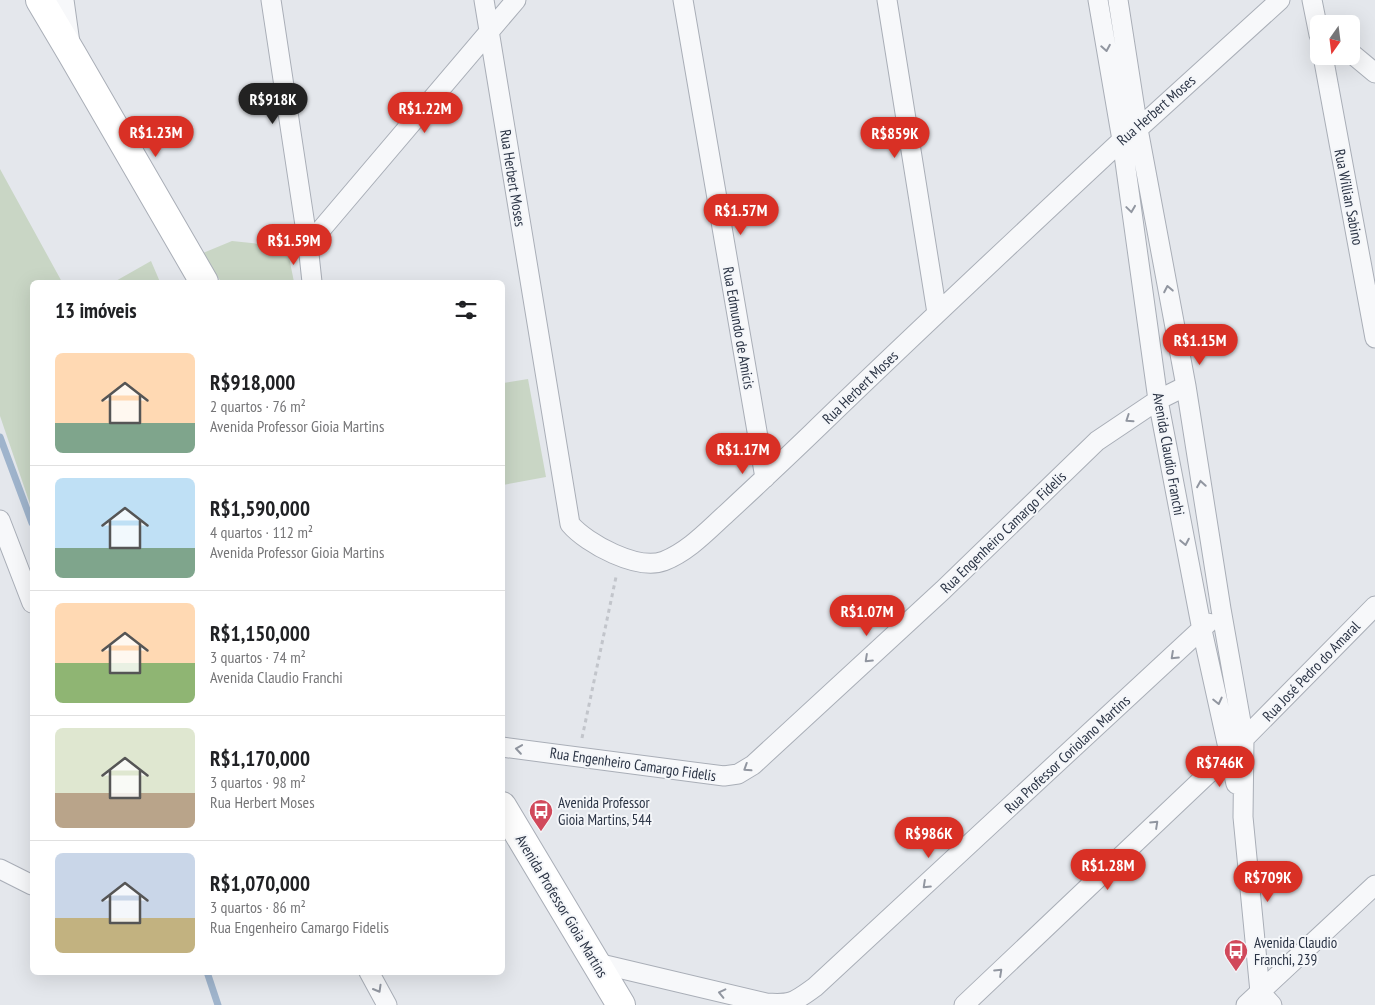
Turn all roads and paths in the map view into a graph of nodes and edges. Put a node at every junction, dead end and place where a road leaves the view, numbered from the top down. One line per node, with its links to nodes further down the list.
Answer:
1 (40, 0): 14 (street)
2 (64, 0): 14 (street)
3 (271, 0): 20 (street)
4 (484, 0): 13 (street, Rua Herbert Moses)
5 (516, 0): 13 (street)
6 (683, 0): 27 (street, Rua Edmundo de Amicis)
7 (887, 0): 23 (street)
8 (1098, 0): 19 (street, Avenida Claudio Franchi, one-way to 19)
9 (1118, 0): 18 (street, Avenida Claudio Franchi)
10 (1280, 0): 18 (street, Rua Herbert Moses)
11 (1312, 0): 12 (street)
12 (1315, 15)
13 (489, 33): 20 (street); 29 (street, Rua Herbert Moses)
14 (72, 54): 21 (street)
15 (1360, 60): 17 (street)
16 (1325, 65): 24 (street, Rua Willian Sabino)
17 (1375, 73)
18 (1138, 129): 19 (street, Rua Herbert Moses); 25 (street, Avenida Claudio Franchi, one-way to 18)
19 (1122, 140): 23 (street, Rua Herbert Moses); 26 (street, Avenida Claudio Franchi, one-way to 26)
20 (308, 246): 22 (street)
21 (203, 280)
22 (312, 280)
23 (937, 312): 27 (street, Rua Herbert Moses)
24 (1375, 338)
25 (1186, 386): 26 (street, Rua Engenheiro Camargo Fidelis); 32 (street, Avenida Claudio Franchi, one-way to 25)
26 (1158, 400): 33 (street, Avenida Claudio Franchi, one-way to 33); 37 (street, Rua Engenheiro Camargo Fidelis, one-way to 37)
27 (765, 478): 29 (street, Rua Herbert Moses)
28 (0, 520): 30 (street)
29 (620, 557): 37 (path)
30 (30, 599)
31 (1375, 606): 34 (street, Rua José Pedro do Amaral)
32 (1221, 610): 33 (street, Rua Professor Coriolano Martins); 34 (street, Avenida Claudio Franchi)
33 (1202, 630): 36 (street, Avenida Claudio Franchi, one-way to 36); 43 (street, Rua Professor Coriolano Martins, one-way to 43)
34 (1244, 739): 36 (street, Rua José Pedro do Amaral); 39 (street, Avenida Claudio Franchi)
35 (505, 747): 37 (street, Rua Engenheiro Camargo Fidelis, one-way to 35)
36 (1230, 753): 39 (street, Avenida Claudio Franchi); 48 (street, Rua José Pedro do Amaral, one-way to 36)
37 (578, 757)
38 (505, 811): 43 (street, Avenida Professor Gioia Martins)
39 (1243, 816): 45 (street, Avenida Claudio Franchi)
40 (0, 869): 41 (street)
41 (30, 884)
42 (1375, 885): 45 (street)
43 (597, 963): 47 (street, Avenida Professor Gioia Martins)
44 (370, 975): 46 (street, one-way to 46)
45 (1259, 1001)
46 (387, 1005)
47 (621, 1005)
48 (964, 1005)

